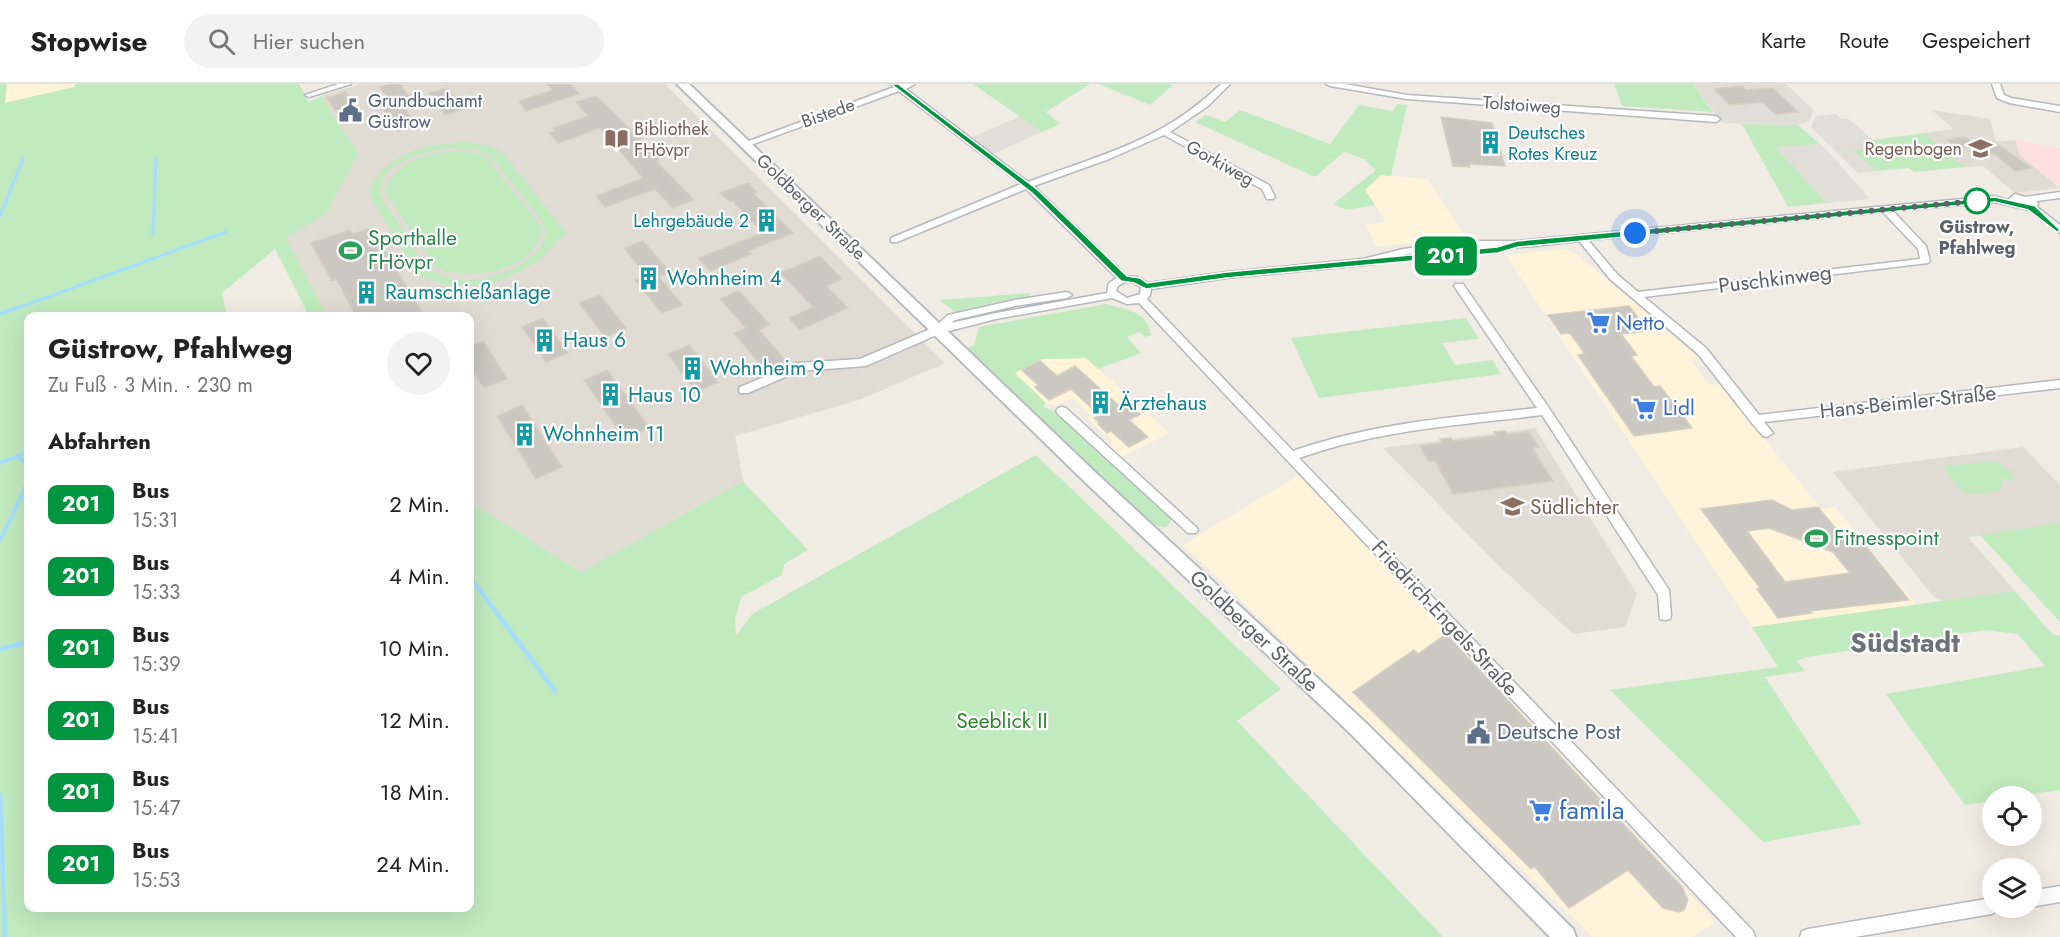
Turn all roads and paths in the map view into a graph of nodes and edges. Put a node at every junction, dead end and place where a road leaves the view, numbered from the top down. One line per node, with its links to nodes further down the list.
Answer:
1 (347, 84): 8 (street)
2 (683, 84): 12 (main road, Goldberger Straße)
3 (911, 84): 7 (street, Bistede)
4 (1226, 84): 11 (street)
5 (1330, 84): 10 (street, Tolstoiweg)
6 (1996, 84): 9 (street)
7 (895, 86): 12 (street, Bistede); 13 (street)
8 (309, 95)
9 (2060, 109)
10 (1716, 119)
11 (1166, 133): 13 (street); 15 (street, Gorkiweg)
12 (745, 144): 27 (main road, Goldberger Straße)
13 (1026, 185): 20 (street); 21 (street)
14 (2060, 195): 16 (street)
15 (1270, 197)
16 (2030, 204): 17 (street); 18 (street)
17 (1885, 209): 19 (street); 25 (street, Puschkinweg)
18 (2060, 230)
19 (1582, 239): 22 (street); 25 (street)
20 (894, 240)
21 (1124, 279): 22 (street); 24 (street)
22 (1146, 286): 26 (street)
23 (1459, 286): 31 (street)
24 (1112, 292): 26 (street); 27 (street)
25 (1636, 295): 32 (street)
26 (1141, 299): 34 (street, Friedrich-Engels-Straße)
27 (938, 330): 29 (street); 40 (main road, Goldberger Straße)
28 (2060, 384): 32 (street, Hans-Beimler-Straße)
29 (744, 390)
30 (1062, 411): 35 (street)
31 (1545, 411): 34 (street); 36 (street)
32 (1755, 419): 33 (street)
33 (1767, 433)
34 (1292, 456): 41 (street, Friedrich-Engels-Straße)
35 (1192, 530)
36 (1665, 615)
37 (2060, 894): 38 (street)
38 (2042, 897)
39 (1982, 908): 42 (street)
40 (1565, 937)
41 (1747, 937)
42 (1808, 937)

